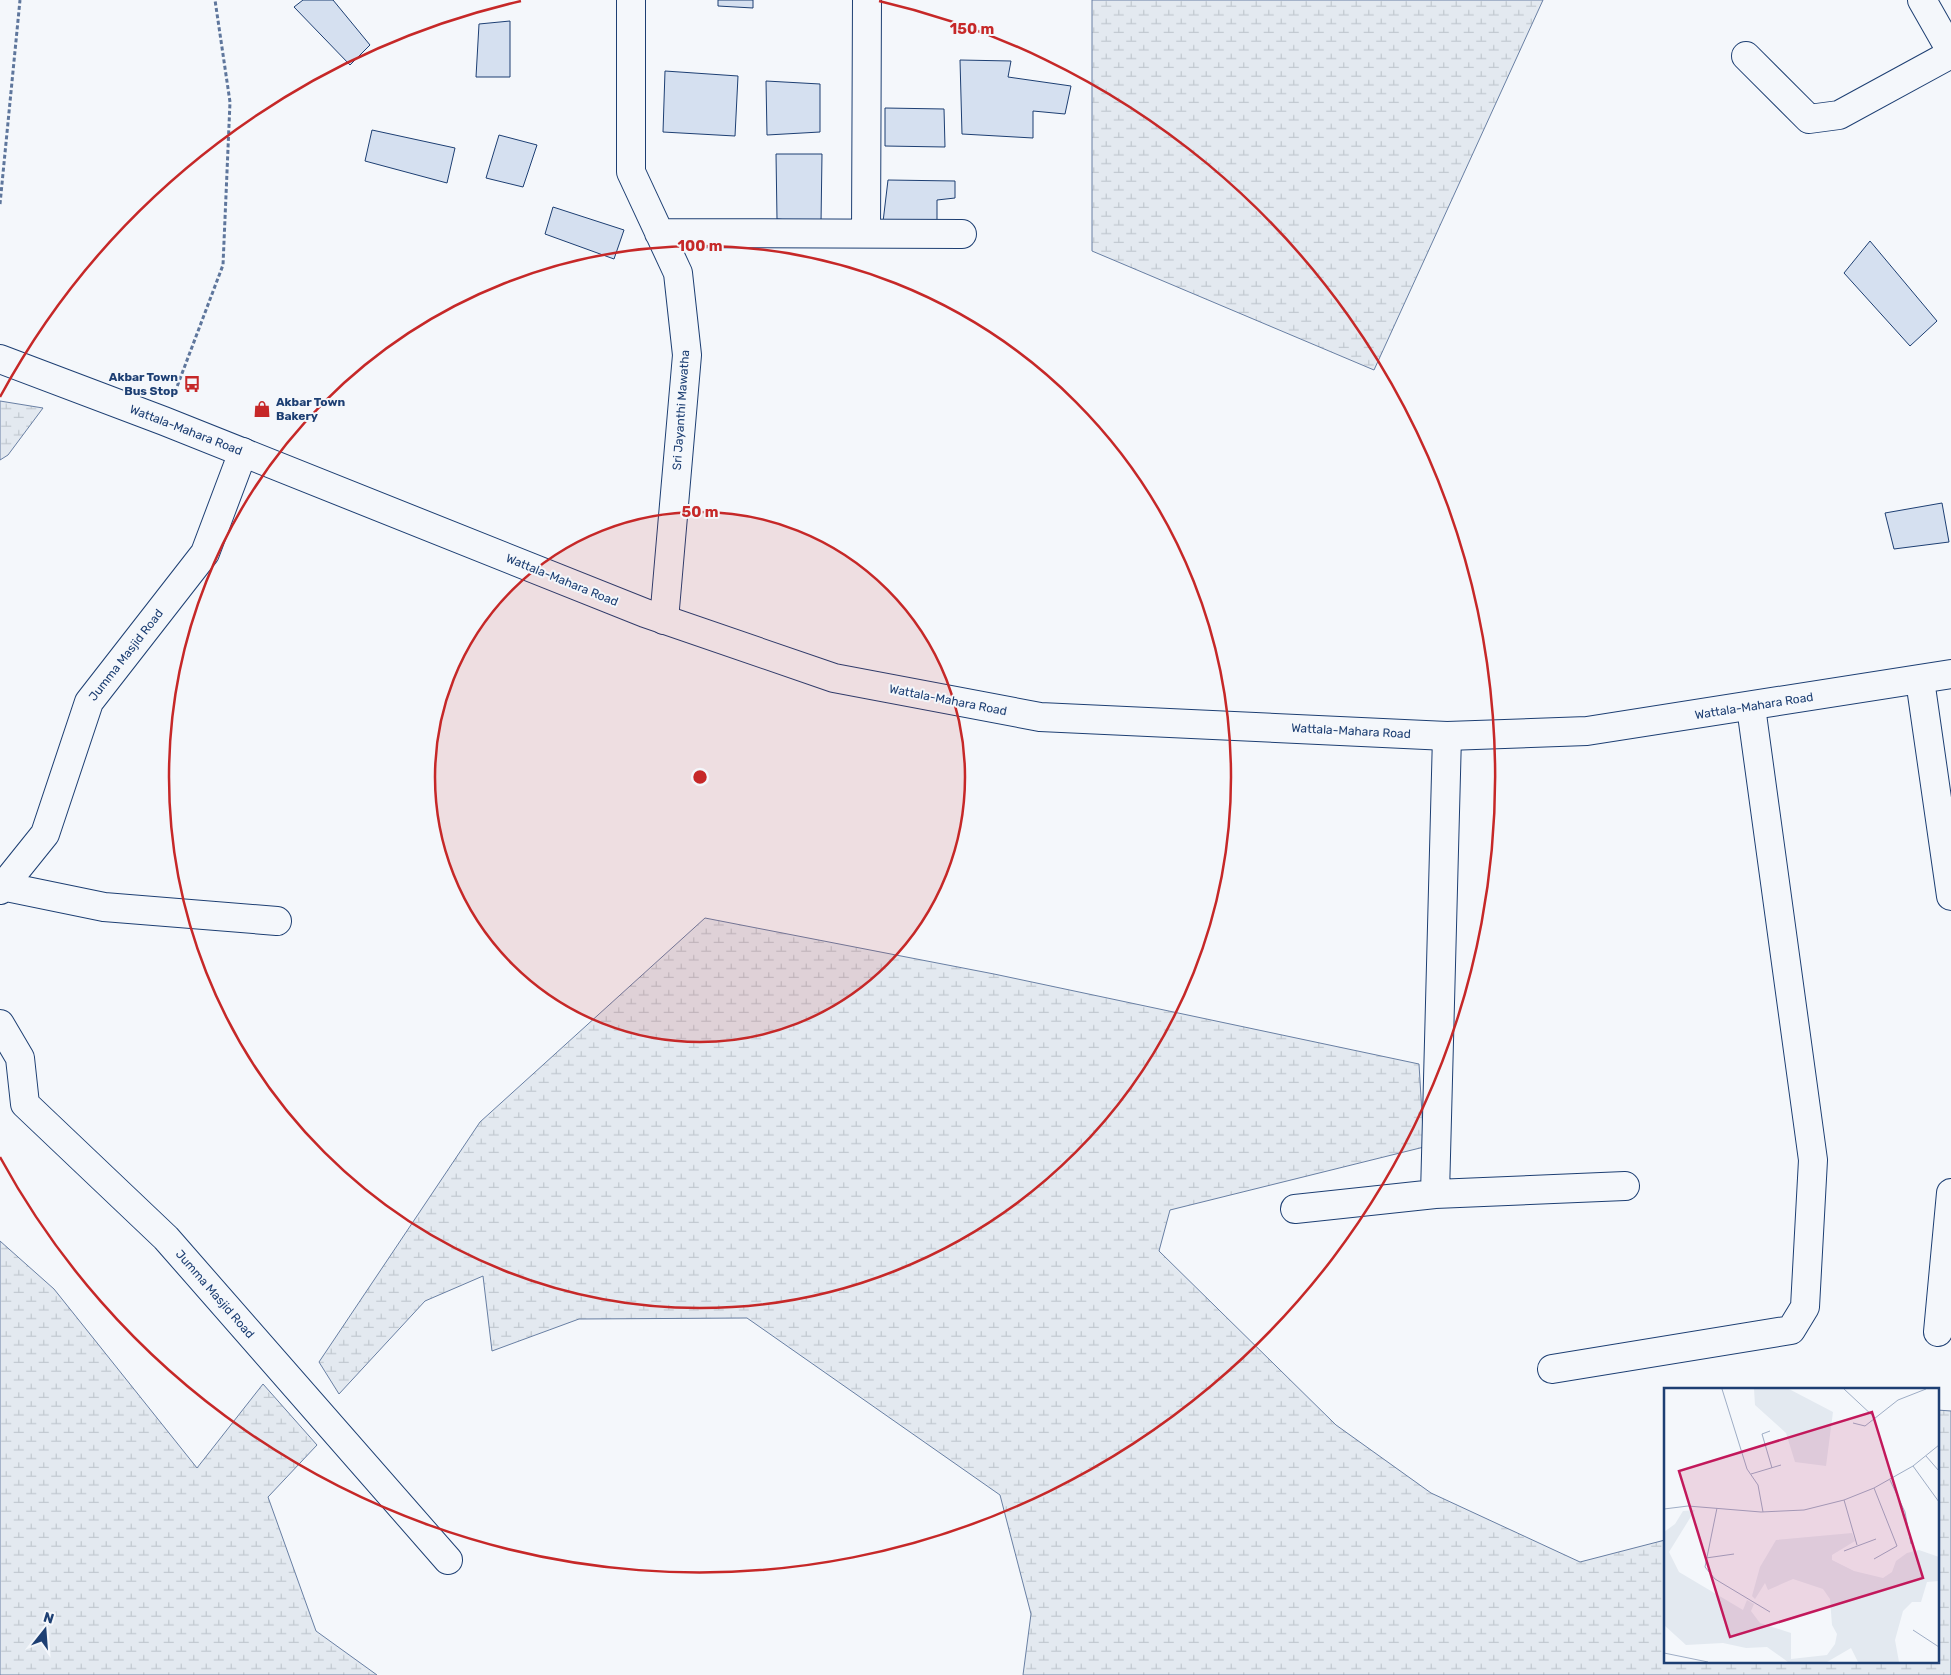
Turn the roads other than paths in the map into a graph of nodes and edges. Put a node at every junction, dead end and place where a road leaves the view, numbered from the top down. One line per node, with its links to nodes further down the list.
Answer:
1 (631, 0): 6 (street, Sri Jayanthi Mawatha)
2 (867, 0): 7 (street)
3 (1922, 0): 4 (street)
4 (1951, 52): 5 (street)
5 (1746, 56)
6 (659, 233): 7 (street); 11 (street, Sri Jayanthi Mawatha)
7 (866, 233): 8 (street)
8 (962, 234)
9 (0, 359): 10 (street, Wattala-Mahara Road)
10 (243, 452): 11 (street, Wattala-Mahara Road); 16 (street, Jumma Masjid Road)
11 (664, 620): 15 (street, Wattala-Mahara Road)
12 (1951, 674): 13 (street, Wattala-Mahara Road)
13 (1920, 680): 14 (street, Wattala-Mahara Road); 17 (street)
14 (1751, 707): 15 (street, Wattala-Mahara Road); 25 (street)
15 (1447, 736): 22 (street)
16 (1, 888): 18 (street, Jumma Masjid Road)
17 (1951, 896)
18 (277, 921)
19 (0, 1024): 26 (street, Jumma Masjid Road)
20 (1625, 1186): 22 (street)
21 (1951, 1193): 24 (street)
22 (1435, 1194): 23 (street)
23 (1295, 1209)
24 (1938, 1332)
25 (1552, 1370)
26 (448, 1560)

